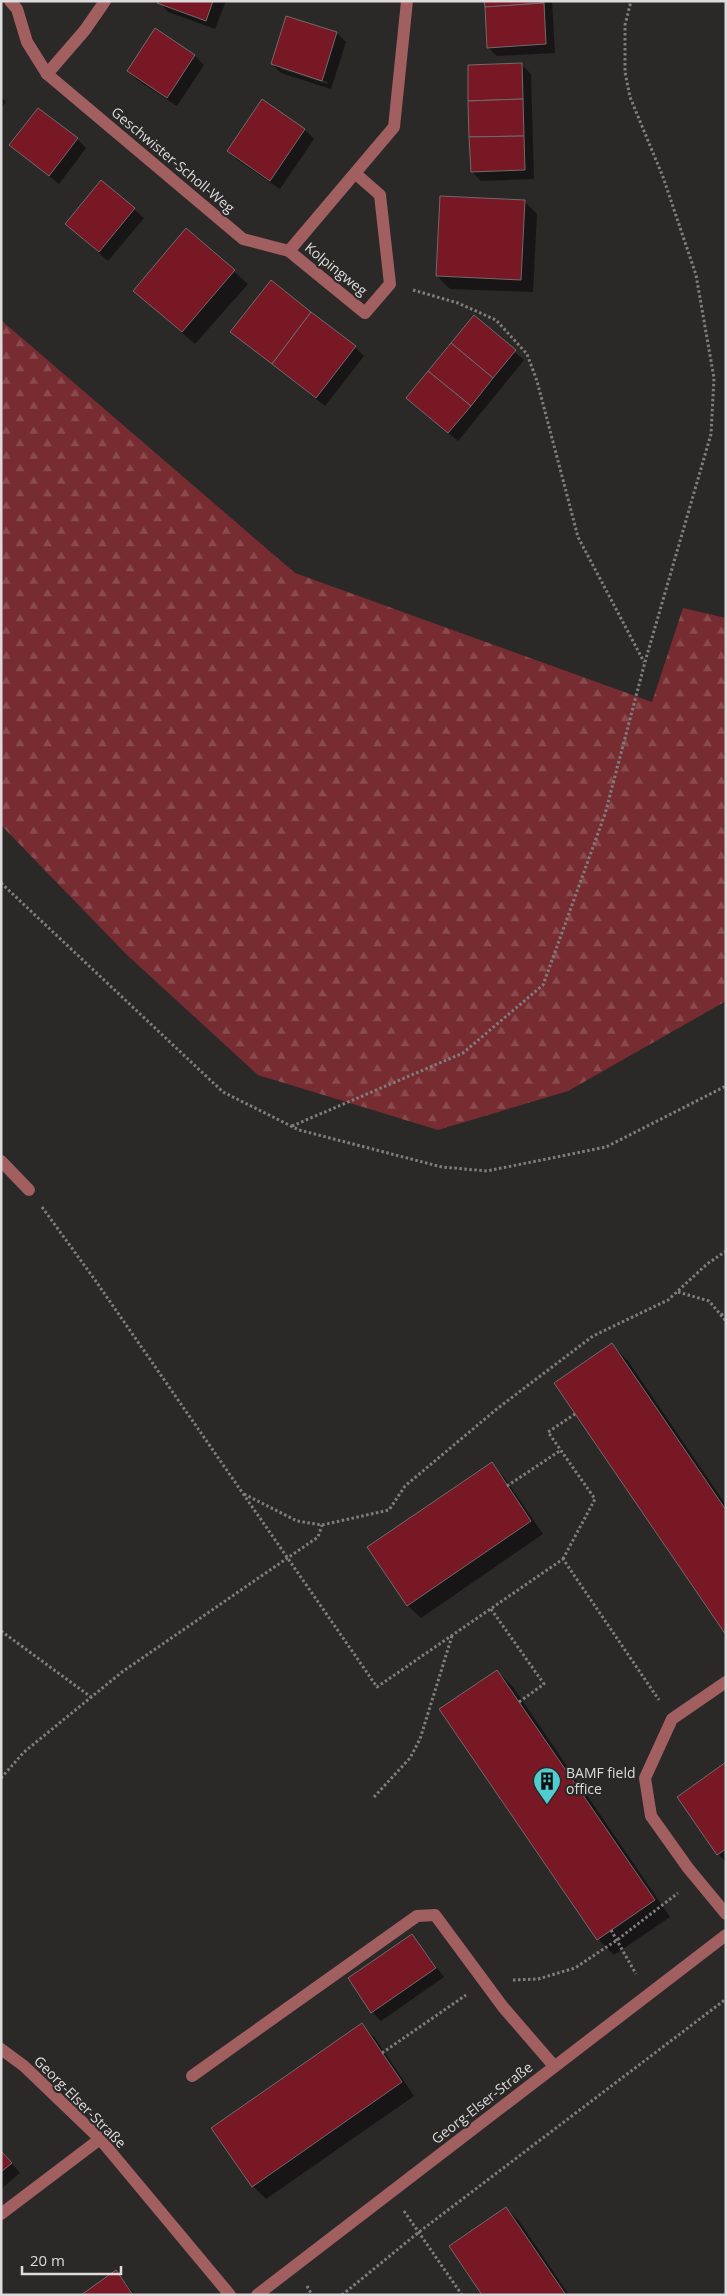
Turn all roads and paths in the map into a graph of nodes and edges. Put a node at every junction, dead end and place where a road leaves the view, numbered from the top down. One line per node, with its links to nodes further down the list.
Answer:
1 (10, 1): 5 (street, Geschwister-Scholl-Weg)
2 (105, 1): 5 (street)
3 (407, 1): 6 (street, Kolpingweg)
4 (631, 1): 9 (path)
5 (47, 74): 7 (street, Geschwister-Scholl-Weg)
6 (356, 174): 7 (street, Kolpingweg); 8 (street, Kolpingweg)
7 (289, 251): 8 (street, Kolpingweg)
8 (390, 284): 9 (path)
9 (645, 662): 12 (path)
10 (1, 883): 12 (path)
11 (726, 1086): 12 (path)
12 (292, 1126)
13 (1, 1161): 14 (street)
14 (28, 1190): 23 (path)
15 (726, 1251): 16 (path)
16 (678, 1292): 18 (path); 24 (path)
17 (726, 1312): 18 (path)
18 (721, 1316): 19 (path)
19 (726, 1321)
20 (575, 1414): 21 (path)
21 (561, 1450): 22 (path); 26 (path)
22 (507, 1486)
23 (244, 1494): 24 (path); 25 (path)
24 (322, 1525): 25 (path)
25 (289, 1558): 29 (path); 31 (path)
26 (563, 1559): 27 (path); 33 (path)
27 (491, 1608): 29 (path); 32 (path)
28 (1, 1630): 31 (path)
29 (452, 1635): 35 (path)
30 (726, 1682): 33 (street)
31 (91, 1697): 34 (path)
32 (519, 1702)
33 (672, 1719): 36 (street)
34 (1, 1778)
35 (374, 1797)
36 (697, 1879): 37 (street); 40 (path)
37 (726, 1914)
38 (612, 1930): 40 (path)
39 (726, 1935): 42 (street, Georg-Elser-Straße)
40 (617, 1940): 41 (path); 42 (path)
41 (486, 1982): 45 (path); 46 (street); 47 (street)
42 (647, 1994): 46 (street, Georg-Elser-Straße)
43 (726, 1999): 51 (path)
44 (1, 2048): 48 (street, Georg-Elser-Straße)
45 (382, 2053)
46 (554, 2066): 49 (street, Georg-Elser-Straße)
47 (192, 2076)
48 (100, 2139): 50 (street); 52 (street, Georg-Elser-Straße)
49 (391, 2192): 51 (path); 53 (street, Georg-Elser-Straße)
50 (1, 2214)
51 (419, 2232): 54 (path); 55 (path)
52 (230, 2295)
53 (257, 2295)
54 (342, 2295)
55 (462, 2295)

